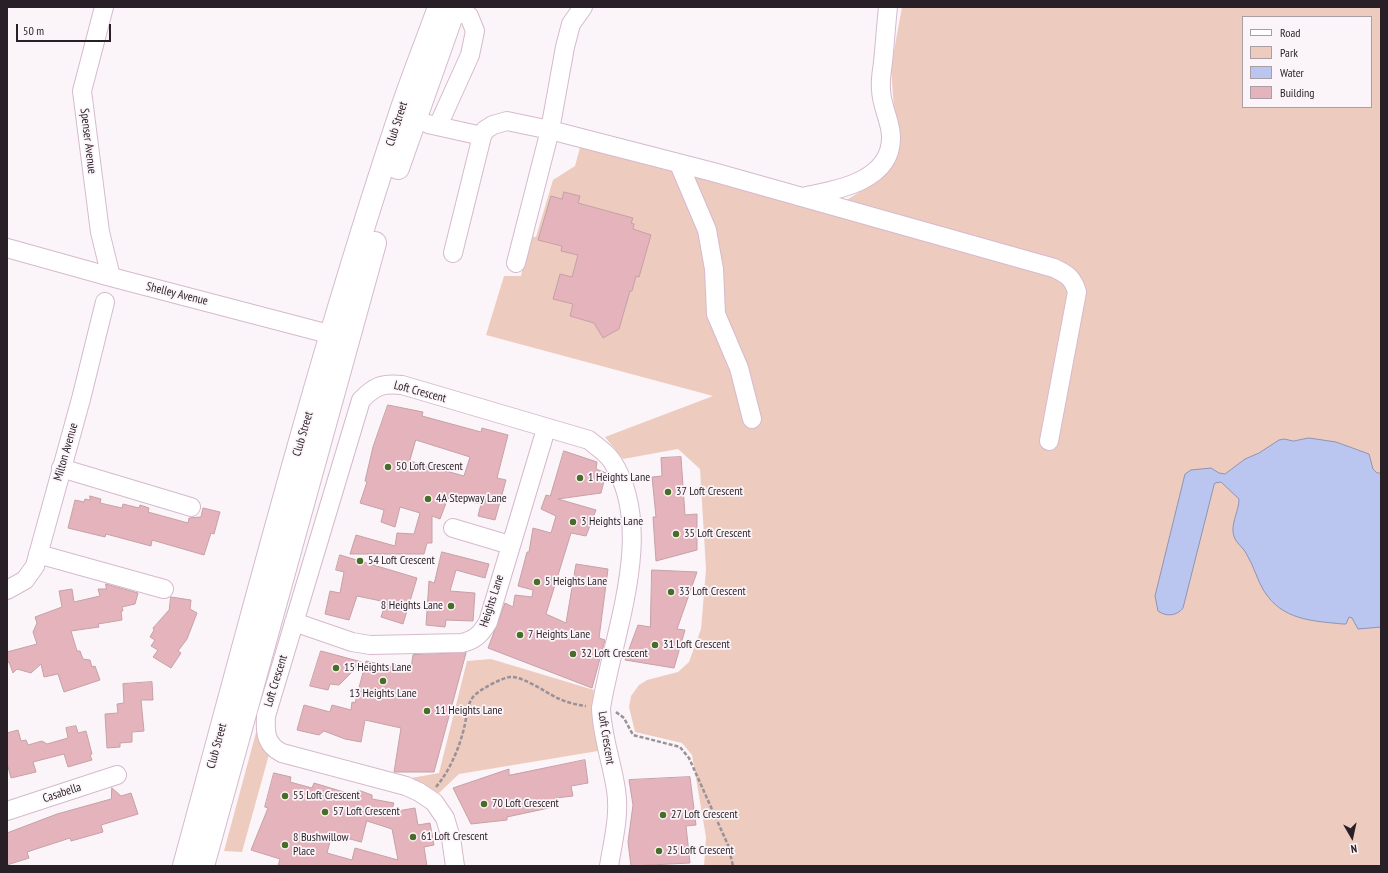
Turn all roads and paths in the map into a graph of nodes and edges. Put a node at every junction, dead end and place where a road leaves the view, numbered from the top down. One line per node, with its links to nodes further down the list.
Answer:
1 (104, 7): 16 (street, Spenser Avenue)
2 (583, 7): 7 (street)
3 (888, 7): 12 (street)
4 (450, 8): 5 (main road, Club Street); 6 (street)
5 (406, 119): 6 (street); 18 (main road, Club Street)
6 (438, 126): 8 (street)
7 (550, 130): 8 (street); 9 (street); 15 (street)
8 (482, 136): 14 (street)
9 (679, 164): 10 (street); 11 (street)
10 (713, 172): 11 (street); 12 (street)
11 (691, 191): 19 (street)
12 (801, 197): 21 (street)
13 (7, 248): 16 (street, Shelley Avenue)
14 (453, 253)
15 (516, 262)
16 (111, 277): 18 (street, Shelley Avenue)
17 (105, 302): 22 (street, Milton Avenue)
18 (339, 337): 34 (main road, Club Street); 35 (main road, Club Street)
19 (752, 419)
20 (546, 429): 25 (street, Heights Lane); 29 (street, Loft Crescent); 30 (street, Loft Crescent)
21 (1049, 441)
22 (61, 468): 23 (street); 26 (street, Milton Avenue)
23 (191, 507)
24 (453, 528): 25 (street)
25 (510, 545): 29 (street, Heights Lane)
26 (38, 554): 27 (street); 28 (street, Milton Avenue)
27 (164, 589)
28 (7, 590)
29 (294, 622): 32 (street, Loft Crescent)
30 (601, 708): 32 (path); 37 (street, Loft Crescent); 38 (path)
31 (117, 775): 33 (street, Casabella)
32 (427, 797): 36 (street, Loft Crescent)
33 (7, 811)
34 (184, 866)
35 (203, 866)
36 (455, 866)
37 (609, 866)
38 (733, 866)

